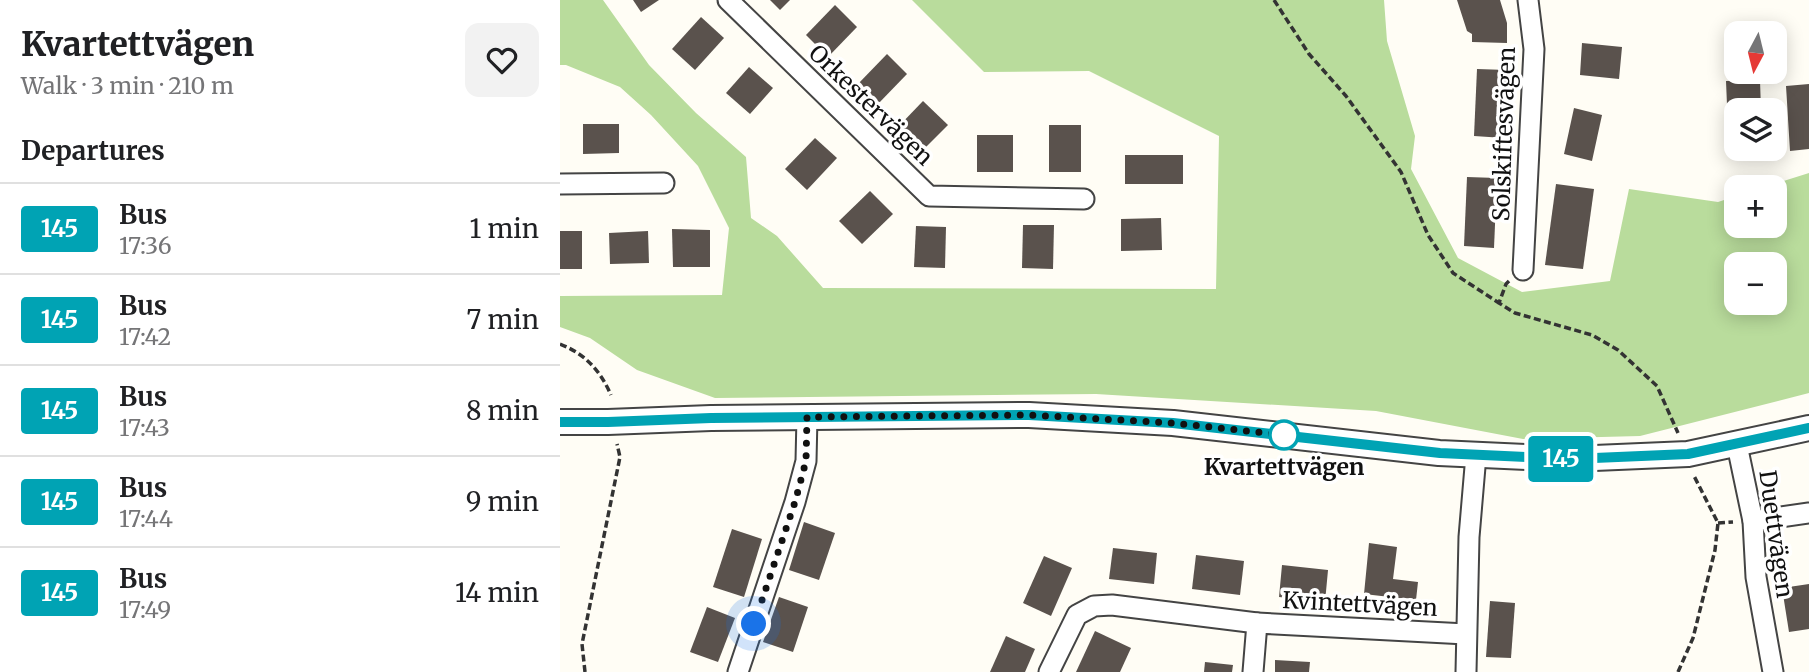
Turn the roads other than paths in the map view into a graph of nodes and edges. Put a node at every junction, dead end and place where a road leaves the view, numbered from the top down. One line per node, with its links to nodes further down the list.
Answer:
1 (728, 0): 5 (street, Orkestervägen)
2 (1528, 0): 6 (street, Solskiftesvägen)
3 (664, 183): 4 (street)
4 (560, 184)
5 (1084, 199)
6 (1523, 270)
7 (807, 417): 8 (street); 11 (street); 16 (street)
8 (560, 422)
9 (1809, 428): 10 (street)
10 (1737, 445): 11 (street); 13 (street, Duettvägen)
11 (1476, 455): 15 (street)
12 (1809, 513): 13 (street)
13 (1754, 522): 20 (street, Duettvägen)
14 (1257, 623): 15 (street, Kvintettvägen); 17 (street); 18 (street, Kvintettvägen)
15 (1466, 634): 19 (street)
16 (738, 672)
17 (1049, 672)
18 (1253, 672)
19 (1466, 672)
20 (1773, 672)

